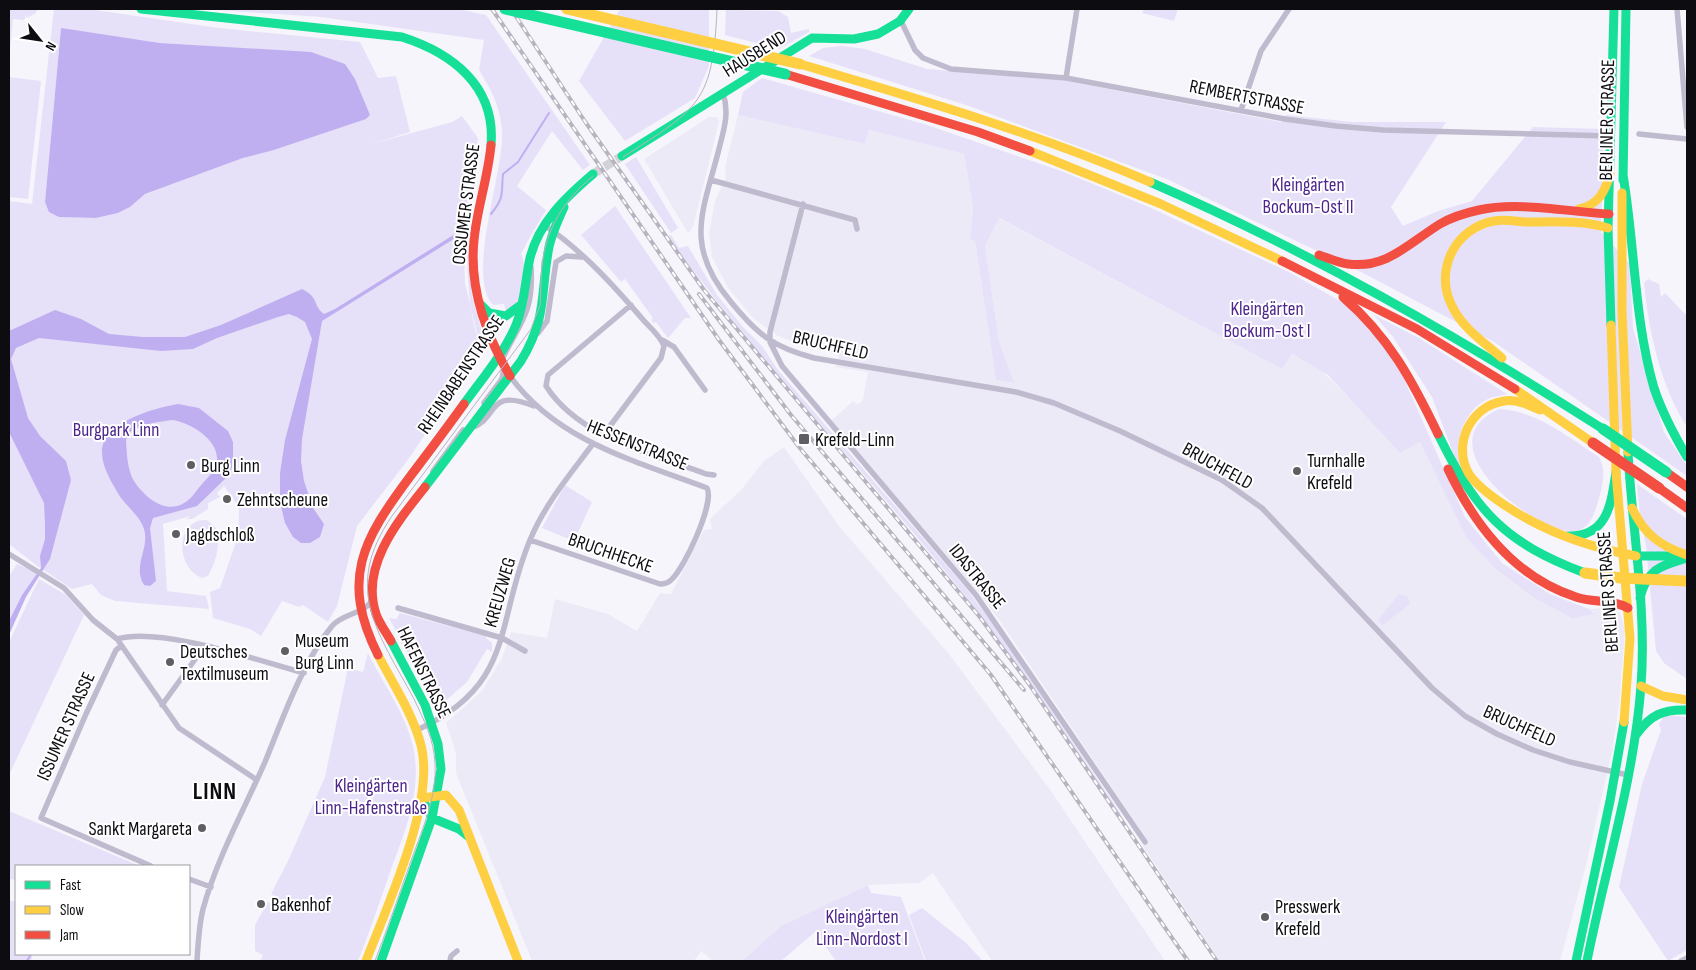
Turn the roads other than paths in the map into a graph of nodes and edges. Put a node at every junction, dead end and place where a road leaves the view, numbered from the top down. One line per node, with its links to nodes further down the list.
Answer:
1 (141, 9): 34 (main road, OSSUMER STRASSE)
2 (505, 9): 33 (main road, bridge)
3 (567, 9): 30 (main road, bridge)
4 (910, 9): 10 (main road, HAUSBEND)
5 (1077, 9): 11 (street)
6 (1289, 9): 13 (street)
7 (1614, 9): 16 (main road, BERLINER STRASSE)
8 (1626, 9): 21 (main road, BERLINER STRASSE)
9 (1677, 9): 14 (street)
10 (901, 22): 11 (street, REMBERTSTRASSE); 12 (main road, HAUSBEND)
11 (1066, 78): 13 (street, REMBERTSTRASSE)
12 (723, 93): 18 (main road, HAUSBEND); 22 (street, BRUCHFELD)
13 (1241, 110): 16 (street, REMBERTSTRASSE)
14 (1687, 127)
15 (1639, 134): 17 (street)
16 (1611, 136): 20 (main road, BERLINER STRASSE)
17 (1687, 139)
18 (622, 156)
19 (593, 174): 26 (main road, RHEINBABENSTRASSE)
20 (1610, 174): 24 (main road); 25 (main road, BERLINER STRASSE)
21 (1623, 174): 29 (main road, BERLINER STRASSE); 49 (main road)
22 (711, 180): 23 (street); 39 (street, BRUCHFELD)
23 (803, 204): 27 (street); 39 (street, BRUCHFELD)
24 (1568, 211): 25 (main road); 30 (main road)
25 (1609, 214): 28 (main road, BERLINER STRASSE); 29 (main road)
26 (549, 228): 31 (street); 32 (main road, RHEINBABENSTRASSE); 37 (main road, RHEINBABENSTRASSE)
27 (858, 228)
28 (1608, 228): 41 (main road); 50 (main road, BERLINER STRASSE)
29 (1621, 232): 55 (main road, BERLINER STRASSE)
30 (1268, 236): 41 (main road)
31 (584, 258): 36 (street); 37 (street)
32 (530, 260): 35 (main road, RHEINBABENSTRASSE); 40 (street)
33 (1318, 278): 43 (main road); 47 (main road)
34 (478, 301): 35 (main road); 40 (main road, OSSUMER STRASSE)
35 (524, 302): 40 (main road, RHEINBABENSTRASSE)
36 (631, 304): 38 (street); 46 (street)
37 (538, 333): 40 (main road, RHEINBABENSTRASSE)
38 (662, 340): 42 (street); 46 (street)
39 (770, 342): 82 (street, BRUCHFELD); 89 (street, IDASTRASSE)
40 (503, 365): 44 (street, HESSENSTRASSE); 45 (main road, RHEINBABENSTRASSE); 52 (street, RHEINBABENSTRASSE); 68 (main road, RHEINBABENSTRASSE)
41 (1516, 372): 53 (main road, bridge)
42 (705, 390)
43 (1420, 398): 63 (main road, bridge); 67 (main road)
44 (536, 407): 45 (street, HESSENSTRASSE); 48 (street, HESSENSTRASSE)
45 (469, 429): 52 (main road, RHEINBABENSTRASSE)
46 (604, 434): 51 (street)
47 (1593, 443): 56 (main road, bridge); 57 (main road)
48 (592, 444): 54 (street, HESSENSTRASSE); 58 (street, KREUZWEG)
49 (1687, 457)
50 (1616, 472): 57 (main road); 60 (main road, BERLINER STRASSE)
51 (714, 475)
52 (425, 486): 64 (main road, RHEINBABENSTRASSE)
53 (1687, 487)
54 (707, 488): 58 (street, BRUCHHECKE)
55 (1631, 506): 61 (main road, BERLINER STRASSE); 62 (main road)
56 (1687, 508)
57 (1538, 526): 60 (main road)
58 (530, 540): 69 (street, KREUZWEG)
59 (9, 554): 70 (street)
60 (1623, 554): 61 (main road); 67 (main road, BERLINER STRASSE)
61 (1636, 556): 62 (main road); 65 (main road, BERLINER STRASSE)
62 (1687, 556): 65 (main road)
63 (1687, 581)
64 (372, 600): 68 (street); 79 (main road, HAFENSTRASSE)
65 (1640, 601): 75 (main road, BERLINER STRASSE)
66 (398, 608): 69 (street)
67 (1628, 608): 82 (main road, BERLINER STRASSE)
68 (360, 613): 74 (street); 80 (main road, HAFENSTRASSE)
69 (502, 638): 73 (street); 79 (street, KREUZWEG)
70 (117, 639): 71 (street); 72 (street)
71 (120, 647): 77 (street); 90 (street, ISSUMER STRASSE)
72 (204, 647): 74 (street); 77 (street)
73 (525, 652)
74 (304, 674): 84 (street)
75 (1641, 686): 76 (main road); 81 (main road, BERLINER STRASSE)
76 (1687, 700)
77 (162, 705): 84 (street)
78 (1687, 710): 81 (main road)
79 (433, 723): 80 (street, KREUZWEG); 85 (main road, HAFENSTRASSE)
80 (417, 730): 86 (main road, HAFENSTRASSE)
81 (1636, 735): 83 (main road, BERLINER STRASSE)
82 (1616, 772): 83 (street, BRUCHFELD); 100 (main road, BERLINER STRASSE)
83 (1628, 775): 101 (main road, BERLINER STRASSE)
84 (257, 780): 92 (street)
85 (438, 795): 86 (main road); 87 (main road, HAFENSTRASSE); 88 (main road)
86 (422, 798): 87 (main road); 96 (main road, HAFENSTRASSE)
87 (432, 818): 88 (main road); 97 (main road, HAFENSTRASSE)
88 (470, 838): 99 (main road)
89 (1146, 842)
90 (149, 865)
91 (190, 878): 92 (street)
92 (211, 887): 95 (street)
93 (457, 950): 98 (street)
94 (1687, 958): 102 (street)
95 (197, 961)
96 (366, 961)
97 (381, 961)
98 (450, 961)
99 (518, 961)
100 (1576, 961)
101 (1586, 961)
102 (1681, 961)

